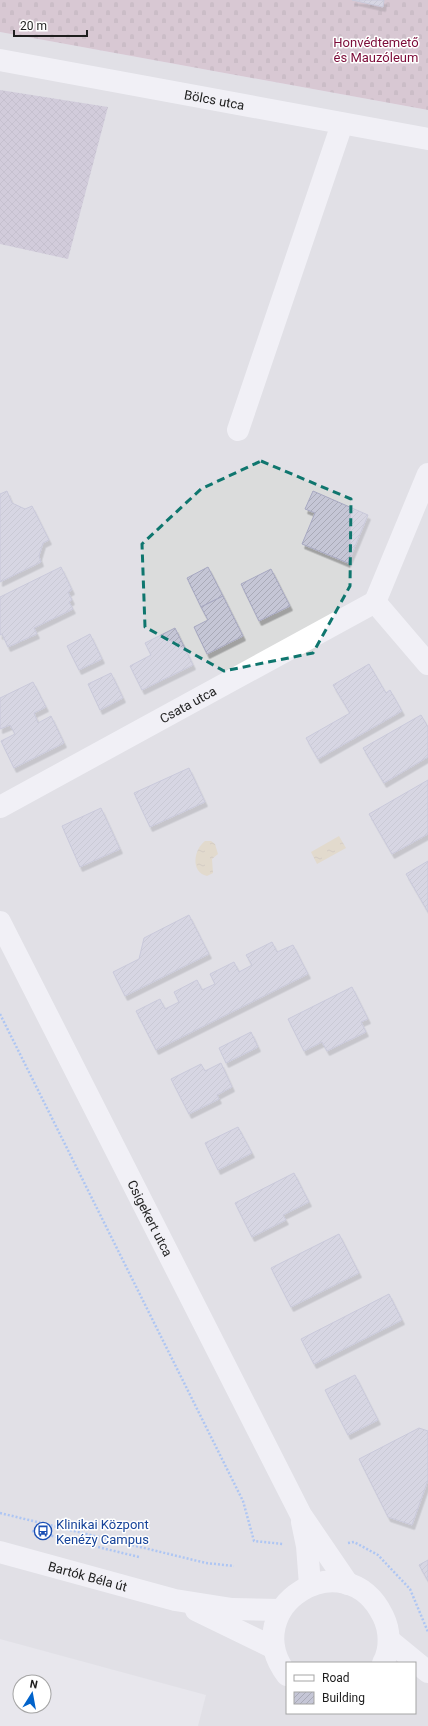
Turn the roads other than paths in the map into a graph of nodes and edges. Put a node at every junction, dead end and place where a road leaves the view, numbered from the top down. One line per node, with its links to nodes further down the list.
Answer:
1 (0, 60): 2 (street, Bölcs utca)
2 (342, 124): 3 (street, Bölcs utca); 4 (street)
3 (428, 139)
4 (238, 430)
5 (428, 474): 6 (street)
6 (375, 602): 7 (street); 8 (street, Csata utca)
7 (428, 664)
8 (0, 807)
9 (0, 922): 10 (street, Csigekert utca)
10 (301, 1515): 12 (street); 13 (street)
11 (0, 1552): 14 (street, Bartók Béla út)
12 (348, 1584): 13 (street); 16 (street)
13 (310, 1585): 15 (street)
14 (175, 1600): 15 (street); 17 (street)
15 (281, 1610): 17 (street)
16 (389, 1640): 18 (street); 20 (street)
17 (274, 1648): 22 (street)
18 (384, 1662)
19 (416, 1662): 21 (street)
20 (416, 1662)
21 (428, 1672)
22 (286, 1674)
23 (416, 1681): 24 (street)
24 (428, 1683)

